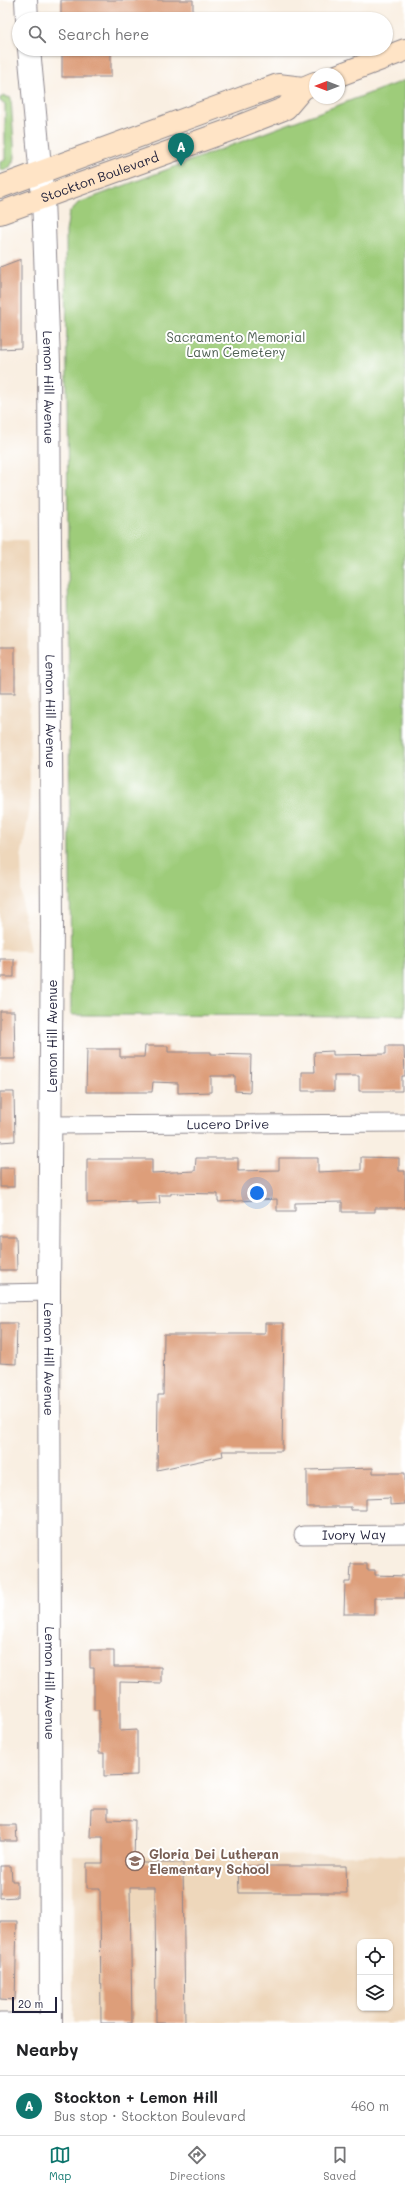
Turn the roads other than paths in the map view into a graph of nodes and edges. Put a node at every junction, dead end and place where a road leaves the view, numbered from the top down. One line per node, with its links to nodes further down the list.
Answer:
1 (26, 0): 2 (street)
2 (27, 12)
3 (405, 50): 4 (main road)
4 (393, 55)
5 (30, 56): 9 (street, Lemon Hill Avenue)
6 (389, 56): 7 (main road)
7 (345, 73)
8 (309, 86): 9 (main road, Stockton Boulevard); 11 (main road, Stockton Boulevard)
9 (40, 173): 10 (main road, Stockton Boulevard); 11 (street, Lemon Hill Avenue)
10 (0, 187)
11 (43, 198): 12 (main road, Stockton Boulevard); 14 (street, Lemon Hill Avenue)
12 (0, 213)
13 (405, 1123): 14 (street, Lucero Drive)
14 (51, 1125): 15 (street, Lemon Hill Avenue)
15 (49, 1292): 16 (street); 20 (street, Lemon Hill Avenue)
16 (0, 1293)
17 (405, 1534): 18 (street, Ivory Way)
18 (303, 1535)
19 (0, 2022): 20 (street)
20 (51, 2023)

